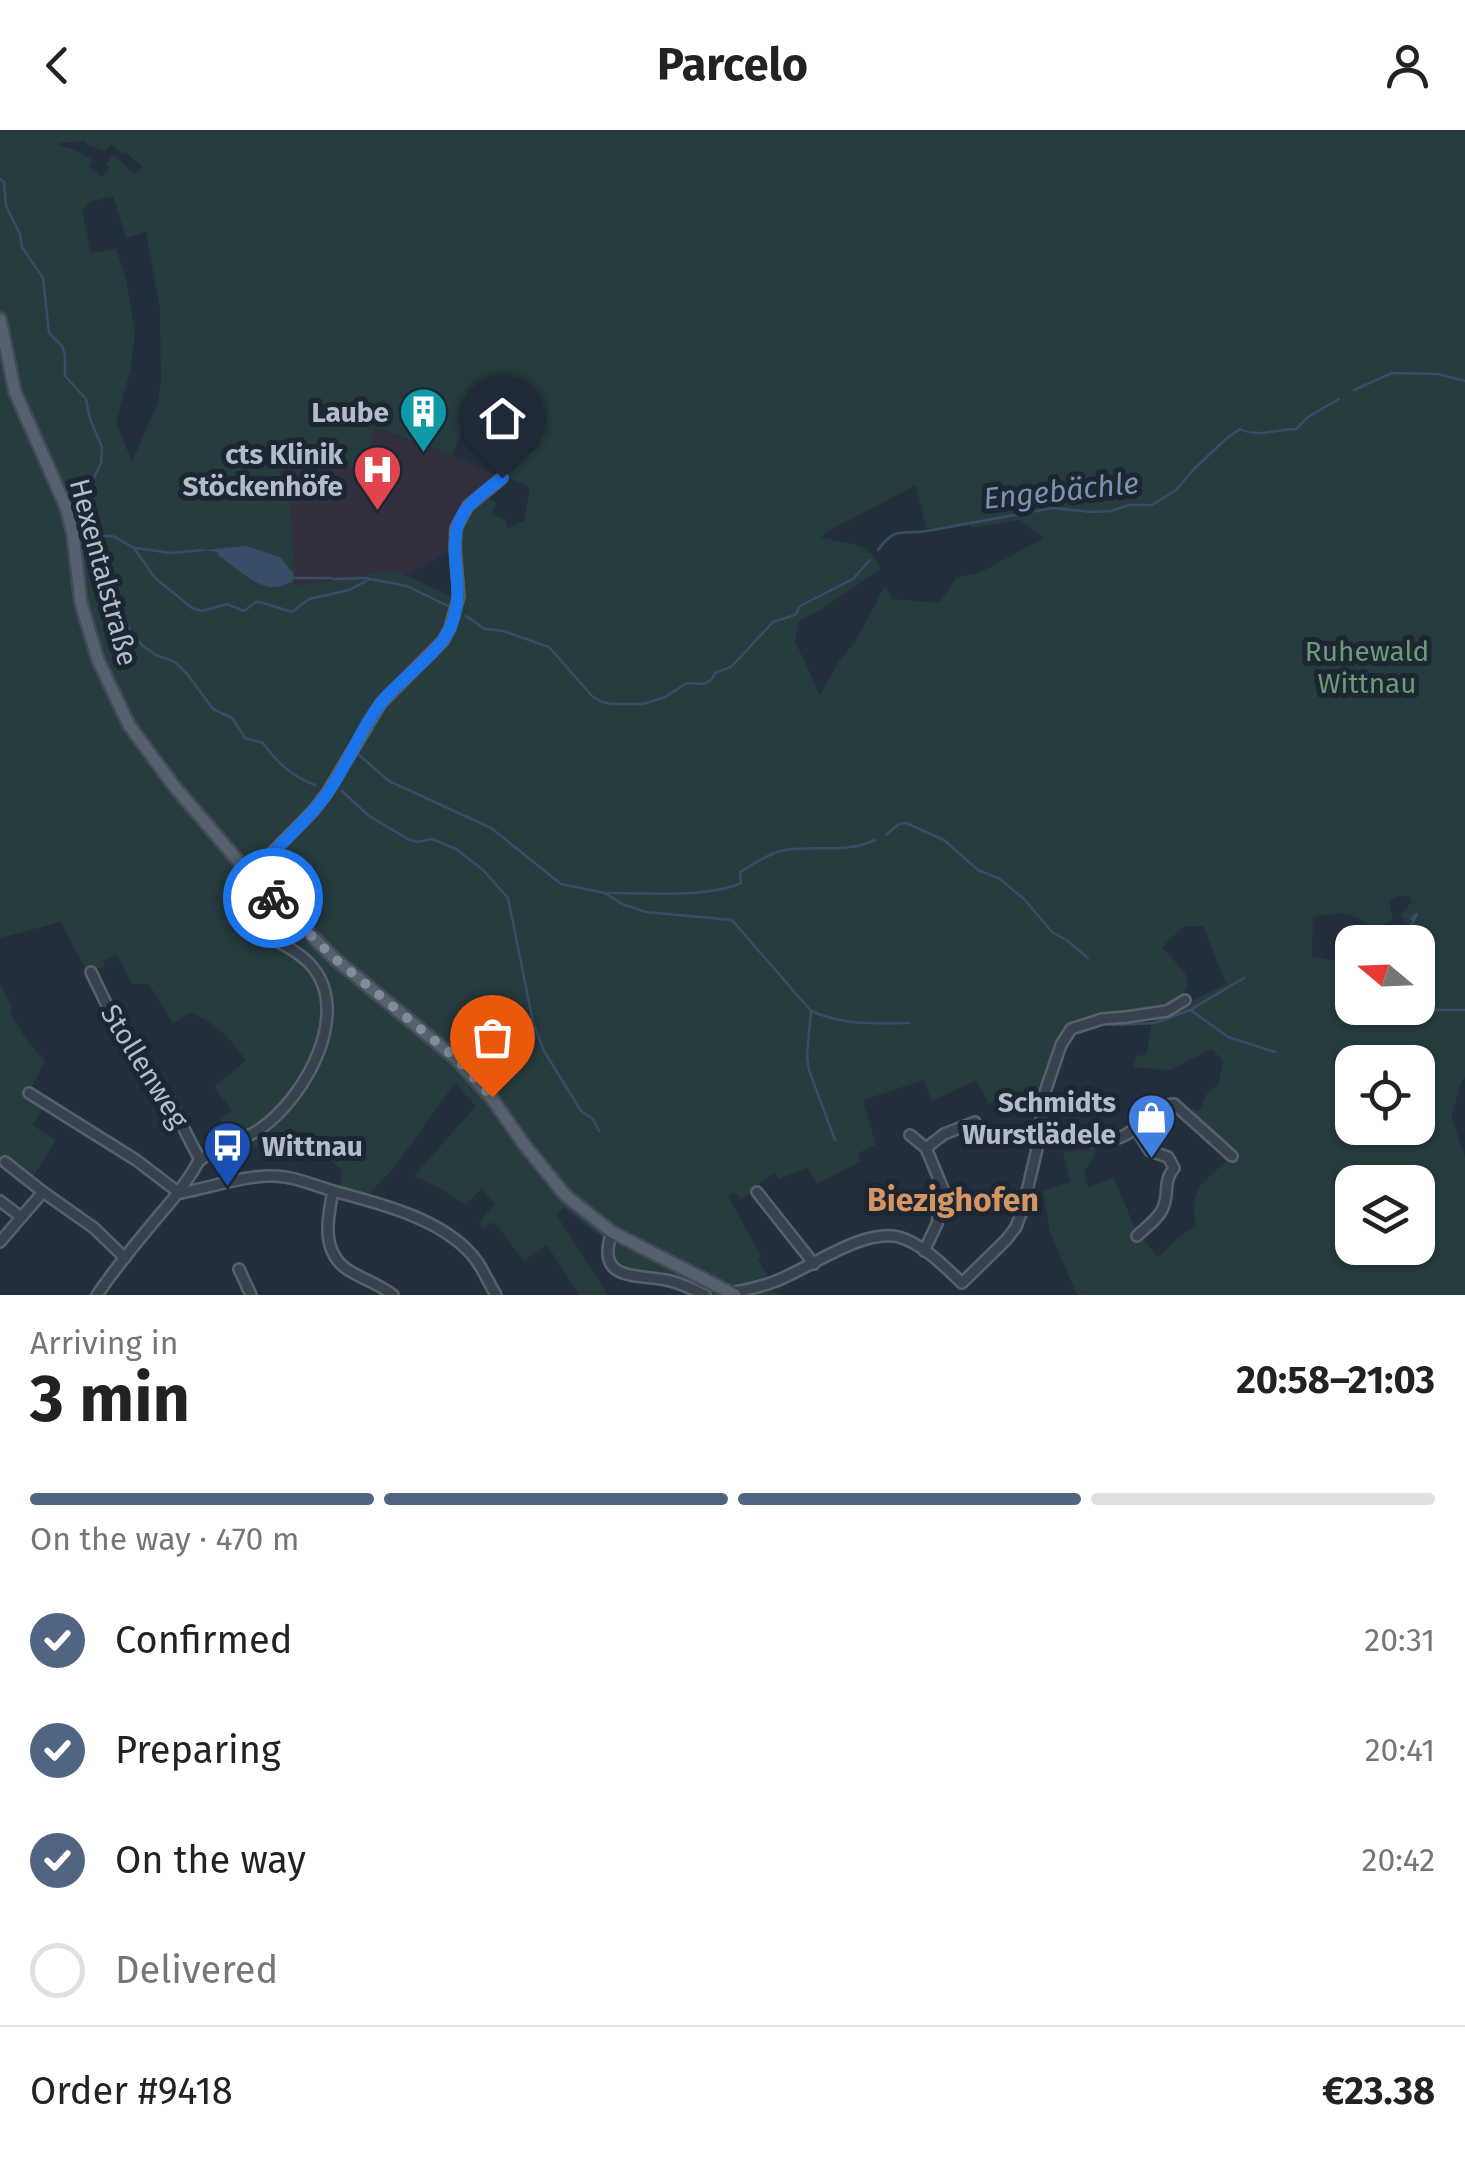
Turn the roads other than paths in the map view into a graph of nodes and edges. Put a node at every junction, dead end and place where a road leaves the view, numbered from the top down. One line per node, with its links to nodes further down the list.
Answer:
1 (0, 320): 3 (main road, Hexentalstraße)
2 (502, 478): 3 (street)
3 (252, 877): 14 (street); 22 (main road, Hexentalstraße)
4 (91, 972): 14 (street, Stollenweg)
5 (1185, 1000): 10 (street)
6 (29, 1092): 18 (street)
7 (975, 1122): 11 (street)
8 (1136, 1128): 10 (street); 12 (street); 23 (street)
9 (910, 1135): 11 (street)
10 (1040, 1136): 29 (street)
11 (926, 1148): 25 (street)
12 (1232, 1156)
13 (6, 1162): 17 (street)
14 (197, 1165): 15 (street, Stollenweg); 18 (street)
15 (210, 1188): 16 (street); 18 (street)
16 (332, 1191): 33 (street); 34 (street)
17 (43, 1192): 21 (street); 26 (street)
18 (178, 1192): 26 (street)
19 (757, 1192): 27 (street)
20 (0, 1202): 21 (street)
21 (21, 1217): 24 (street)
22 (612, 1232): 30 (main road, Hexentalstraße); 35 (street)
23 (1138, 1236)
24 (0, 1242)
25 (924, 1251): 27 (street, Hexentalstraße); 29 (street, Hexentalstraße)
26 (125, 1258): 31 (street)
27 (814, 1264): 30 (street, Hexentalstraße)
28 (239, 1269): 32 (street)
29 (962, 1283): 36 (street)
30 (732, 1294)
31 (97, 1295)
32 (251, 1295)
33 (393, 1295)
34 (496, 1295)
35 (704, 1295)
36 (961, 1295)

